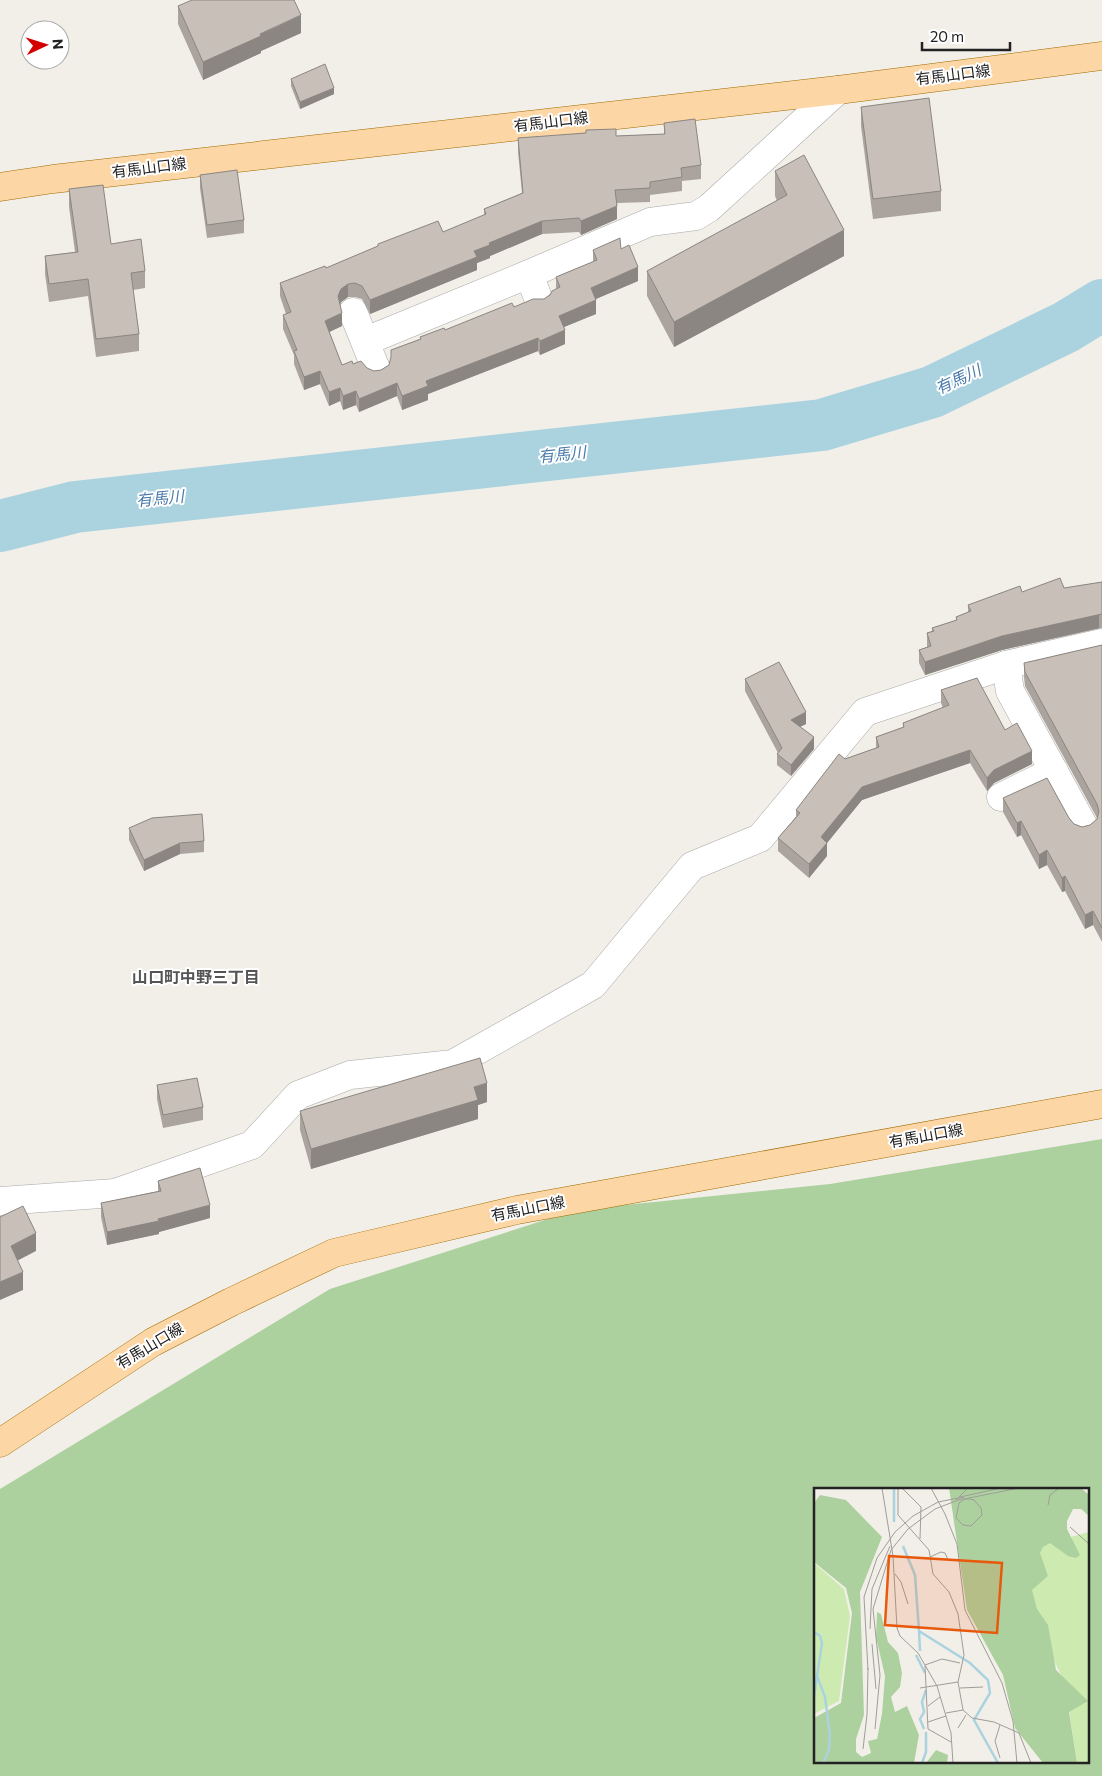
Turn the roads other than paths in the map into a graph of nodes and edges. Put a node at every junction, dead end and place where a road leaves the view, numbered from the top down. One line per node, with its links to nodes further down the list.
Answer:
1 (1102, 56): 2 (main road, 有馬山口線)
2 (838, 90): 3 (main road, 有馬山口線); 5 (street)
3 (0, 187)
4 (353, 312): 5 (street)
5 (366, 342): 6 (street)
6 (376, 370)
7 (1102, 643): 8 (street)
8 (1006, 665): 9 (street); 13 (street)
9 (1054, 771): 10 (street); 11 (street)
10 (1001, 797)
11 (1083, 825)
12 (1102, 1104): 14 (main road, 有馬山口線)
13 (0, 1201)
14 (0, 1442)

